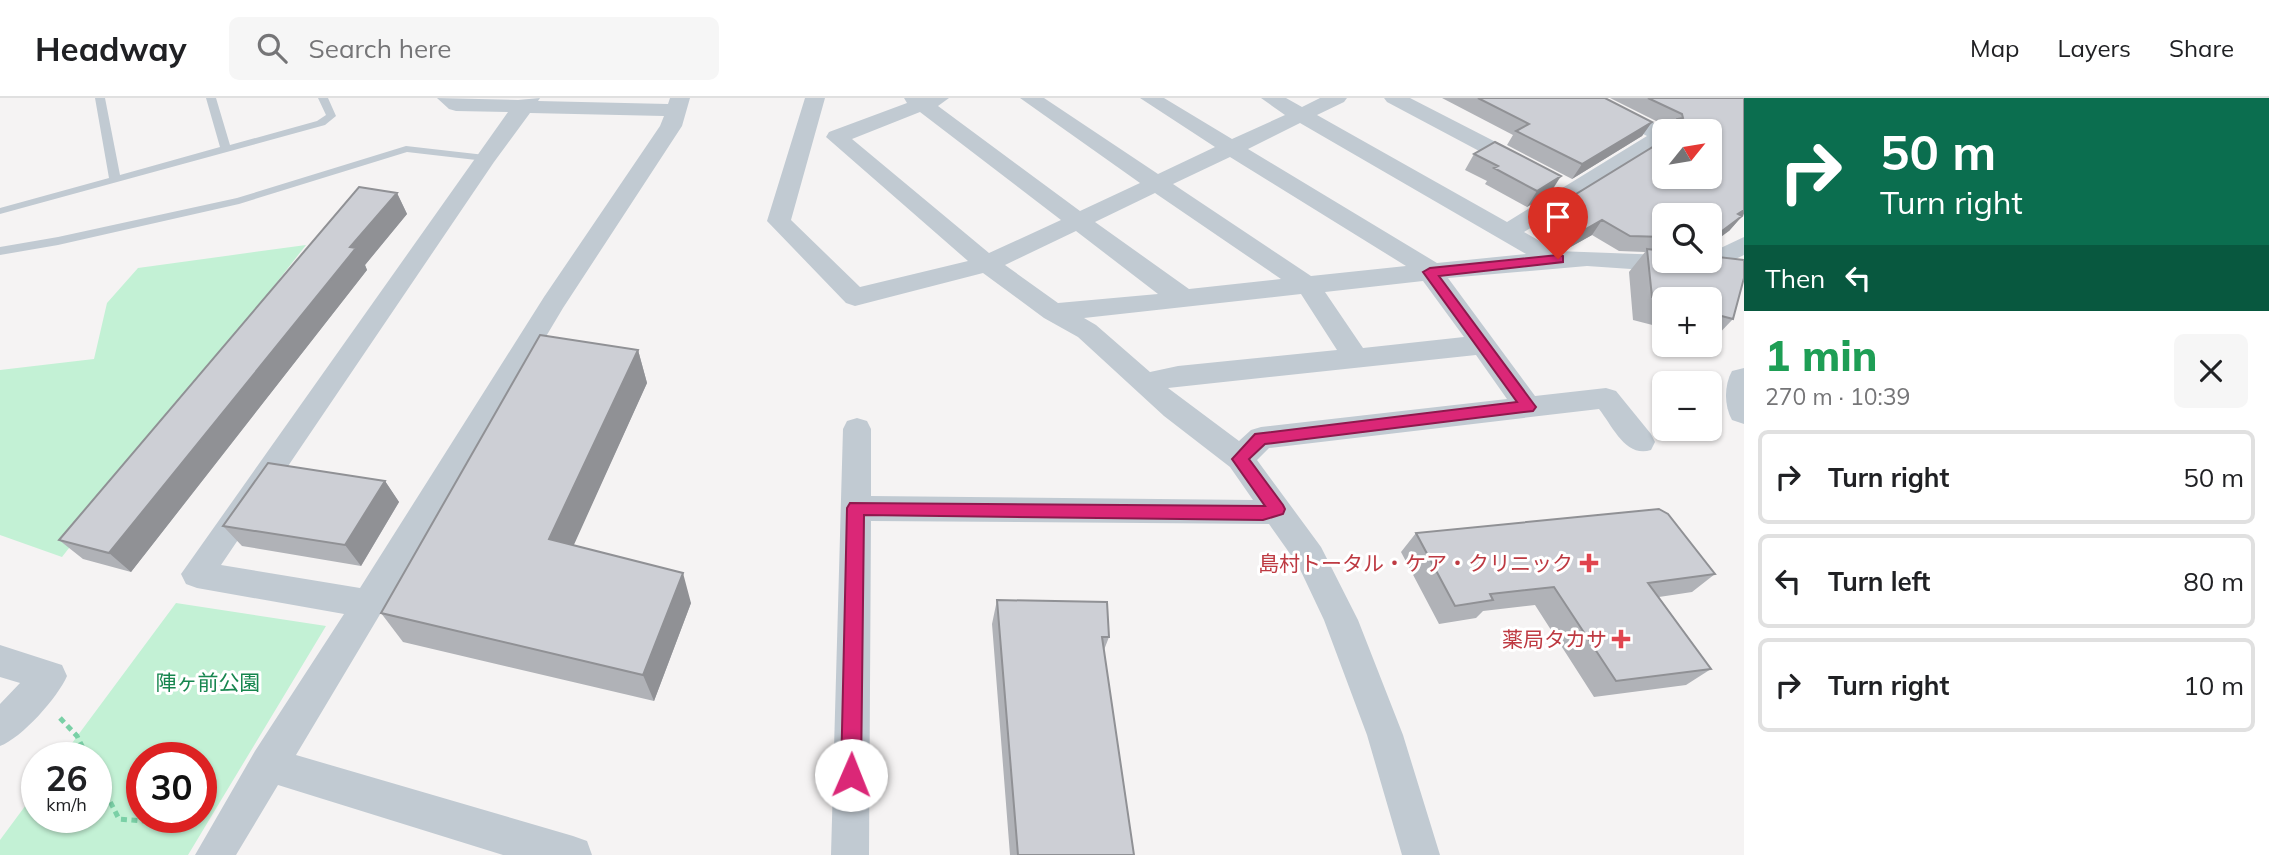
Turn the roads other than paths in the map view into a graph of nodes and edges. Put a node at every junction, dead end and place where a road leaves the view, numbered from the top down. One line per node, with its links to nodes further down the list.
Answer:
1 (100, 98): 21 (lane)
2 (211, 98): 18 (lane)
3 (323, 98): 18 (lane)
4 (447, 98): 13 (street)
5 (815, 98): 17 (street)
6 (1030, 98): 22 (street)
7 (1150, 98): 19 (street)
8 (1271, 98): 15 (street)
9 (1337, 98): 15 (street)
10 (1394, 98): 23 (street)
11 (1588, 98): 23 (street)
12 (925, 100): 16 (street); 25 (street)
13 (526, 103): 14 (street); 20 (street)
14 (678, 104): 46 (street)
15 (1301, 115): 19 (street); 26 (street)
16 (837, 137): 17 (street); 30 (street)
17 (803, 140): 30 (street)
18 (226, 149): 21 (lane)
19 (1232, 149): 22 (street); 31 (street)
20 (485, 158): 28 (lane); 46 (street)
21 (115, 179): 24 (lane)
22 (1160, 184): 25 (street); 32 (street)
23 (1572, 191): 26 (street)
24 (0, 211)
25 (1079, 222): 30 (street); 33 (street)
26 (1508, 232): 29 (street)
27 (1744, 245): 29 (street)
28 (0, 251)
29 (1553, 259): 31 (street)
30 (987, 264): 34 (street)
31 (1431, 272): 32 (street); 35 (street)
32 (1308, 286): 33 (street); 36 (street)
33 (1186, 298): 34 (street)
34 (1053, 312): 38 (street)
35 (1482, 345): 36 (street); 39 (street)
36 (1356, 358): 38 (street)
37 (1744, 380): 40 (street)
38 (1144, 383): 43 (street)
39 (1528, 407): 42 (street); 43 (street)
40 (1744, 411)
41 (857, 429): 44 (street)
42 (1641, 442)
43 (1240, 459): 45 (street)
44 (855, 508): 45 (street); 52 (street)
45 (1277, 509): 53 (street)
46 (367, 604): 49 (street)
47 (0, 661): 48 (street)
48 (0, 729)
49 (268, 764): 50 (street); 51 (street)
50 (214, 855)
51 (573, 855)
52 (850, 855)
53 (1421, 855)

